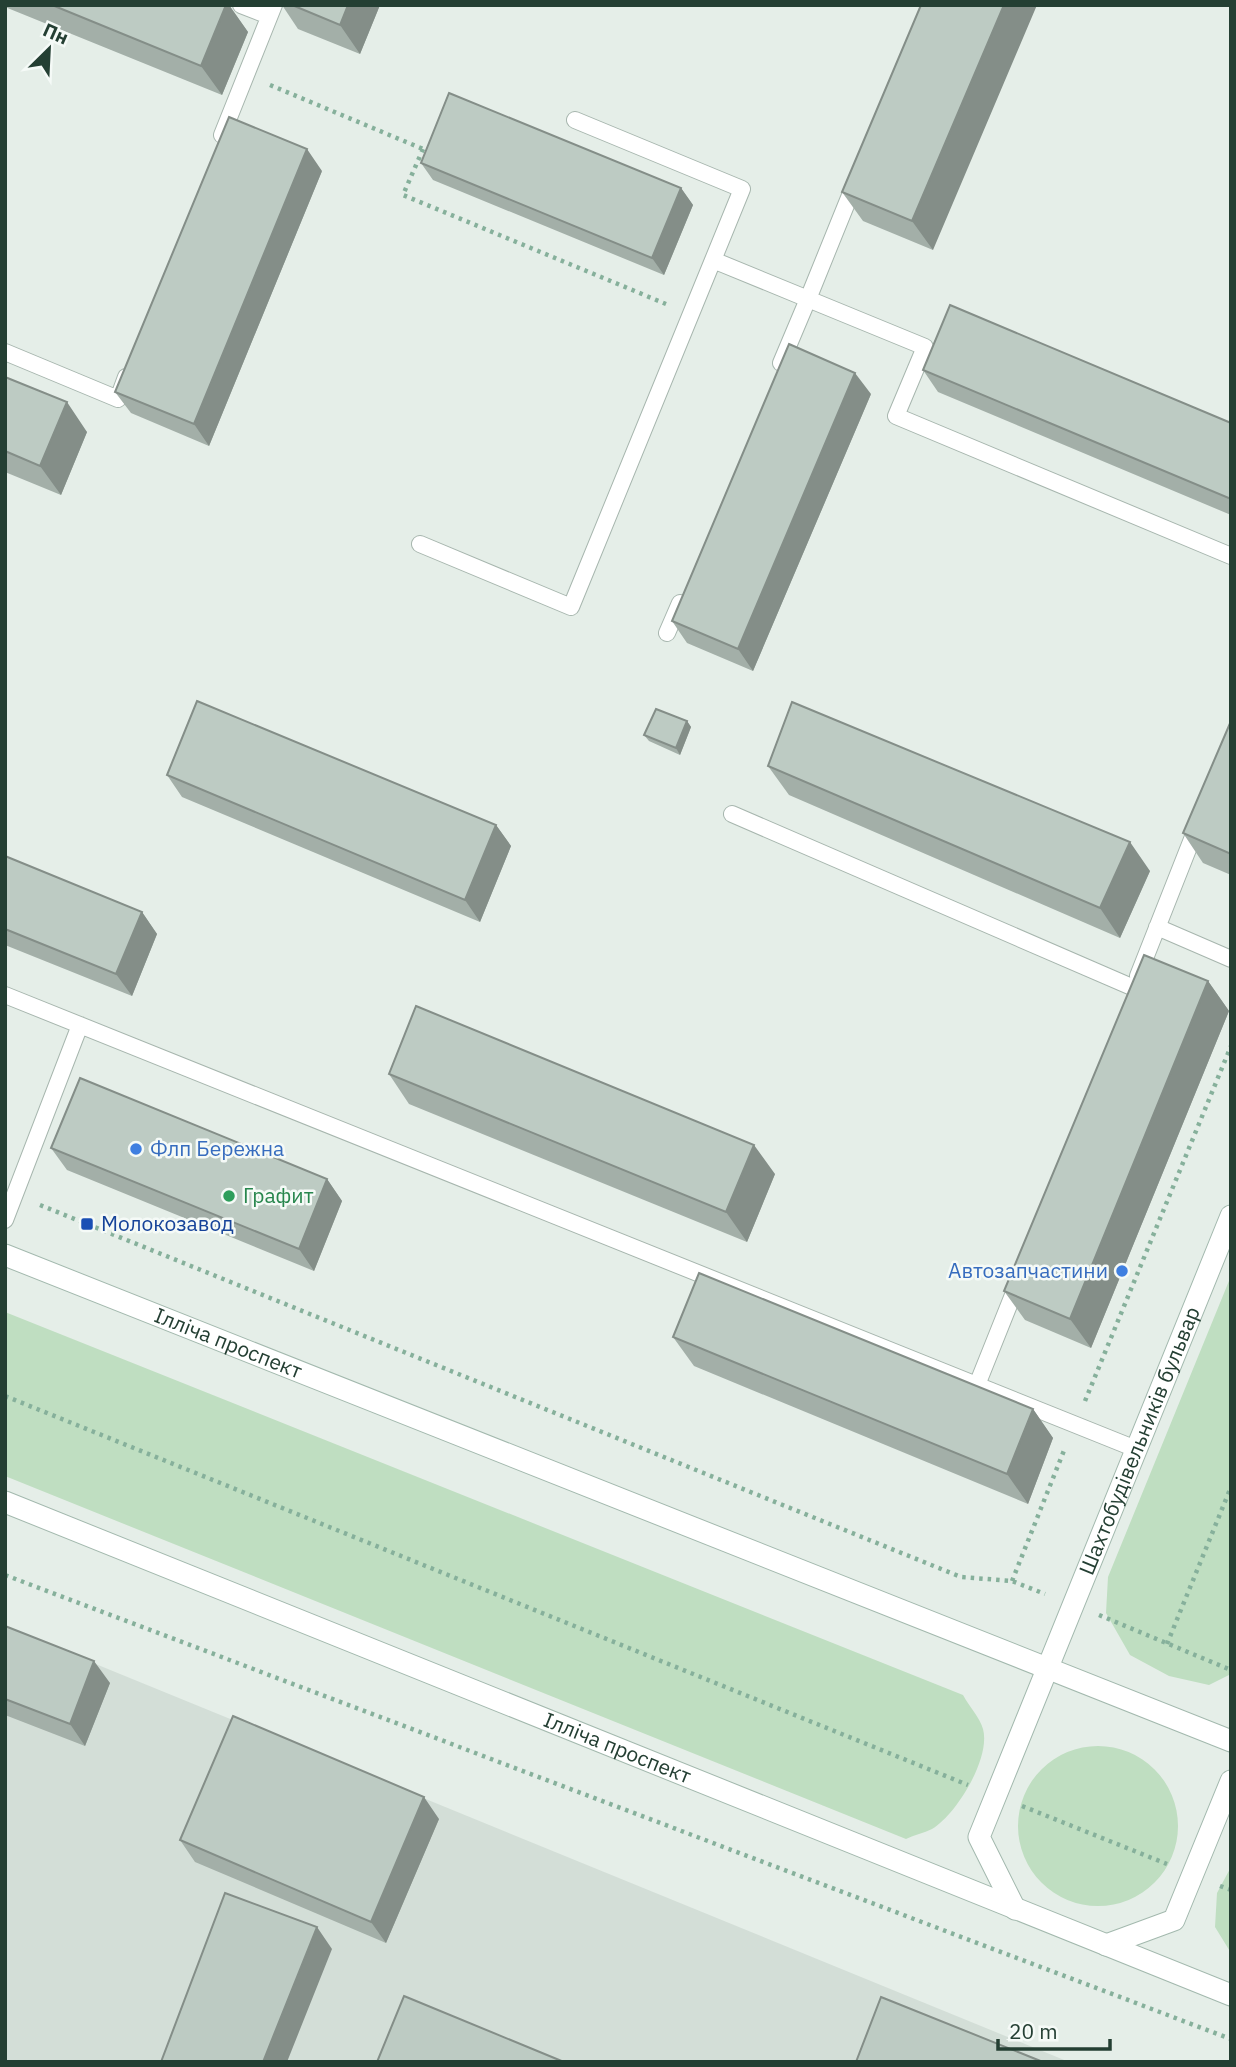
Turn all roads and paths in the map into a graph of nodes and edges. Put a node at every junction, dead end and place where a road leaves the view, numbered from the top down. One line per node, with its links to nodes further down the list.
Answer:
1 (241, 5): 2 (lane)
2 (271, 11): 3 (lane)
3 (246, 75): 5 (path); 6 (lane)
4 (575, 120): 9 (lane)
5 (423, 149): 7 (path); 11 (path)
6 (215, 152)
7 (433, 153)
8 (859, 172): 10 (lane)
9 (713, 260): 10 (lane); 11 (lane)
10 (808, 299): 14 (lane); 16 (lane)
11 (690, 314): 15 (lane)
12 (5, 352): 13 (lane)
13 (133, 360)
14 (775, 376)
15 (420, 544)
16 (1231, 556)
17 (689, 582): 18 (lane)
18 (667, 633)
19 (1206, 803): 21 (lane)
20 (732, 814): 21 (lane)
21 (1157, 928): 22 (lane)
22 (1231, 959)
23 (5, 995): 24 (lane)
24 (80, 1025): 26 (lane); 31 (lane)
25 (1231, 1046): 33 (path)
26 (15, 1194): 28 (lane); 38 (path)
27 (1231, 1216): 34 (main road, Шахтобудівельників бульвар)
28 (5, 1220)
29 (5, 1255): 41 (main road, Ілліча проспект)
30 (1023, 1270): 31 (lane)
31 (977, 1385): 33 (lane)
32 (5, 1396): 45 (path)
33 (1075, 1424): 34 (lane); 38 (path)
34 (1136, 1449): 39 (main road, Шахтобудівельників бульвар)
35 (1231, 1487): 40 (path)
36 (5, 1502): 48 (main road, Ілліча проспект)
37 (5, 1575): 52 (path)
38 (1012, 1581): 39 (path)
39 (1073, 1604): 40 (path); 41 (main road, Шахтобудівельників бульвар)
40 (1167, 1644): 42 (path)
41 (1047, 1668): 43 (main road, Ілліча проспект); 45 (main road, Шахтобудівельників бульвар)
42 (1231, 1670)
43 (1231, 1741)
44 (1231, 1782): 46 (main road)
45 (996, 1796): 46 (path); 48 (main road, Шахтобудівельників бульвар)
46 (1193, 1875): 47 (path); 49 (main road)
47 (1231, 1890)
48 (1016, 1909): 49 (main road, Ілліча проспект)
49 (1106, 1945): 50 (main road, Ілліча проспект)
50 (1231, 1995)
51 (1231, 2028): 52 (path)
52 (1229, 2038)

